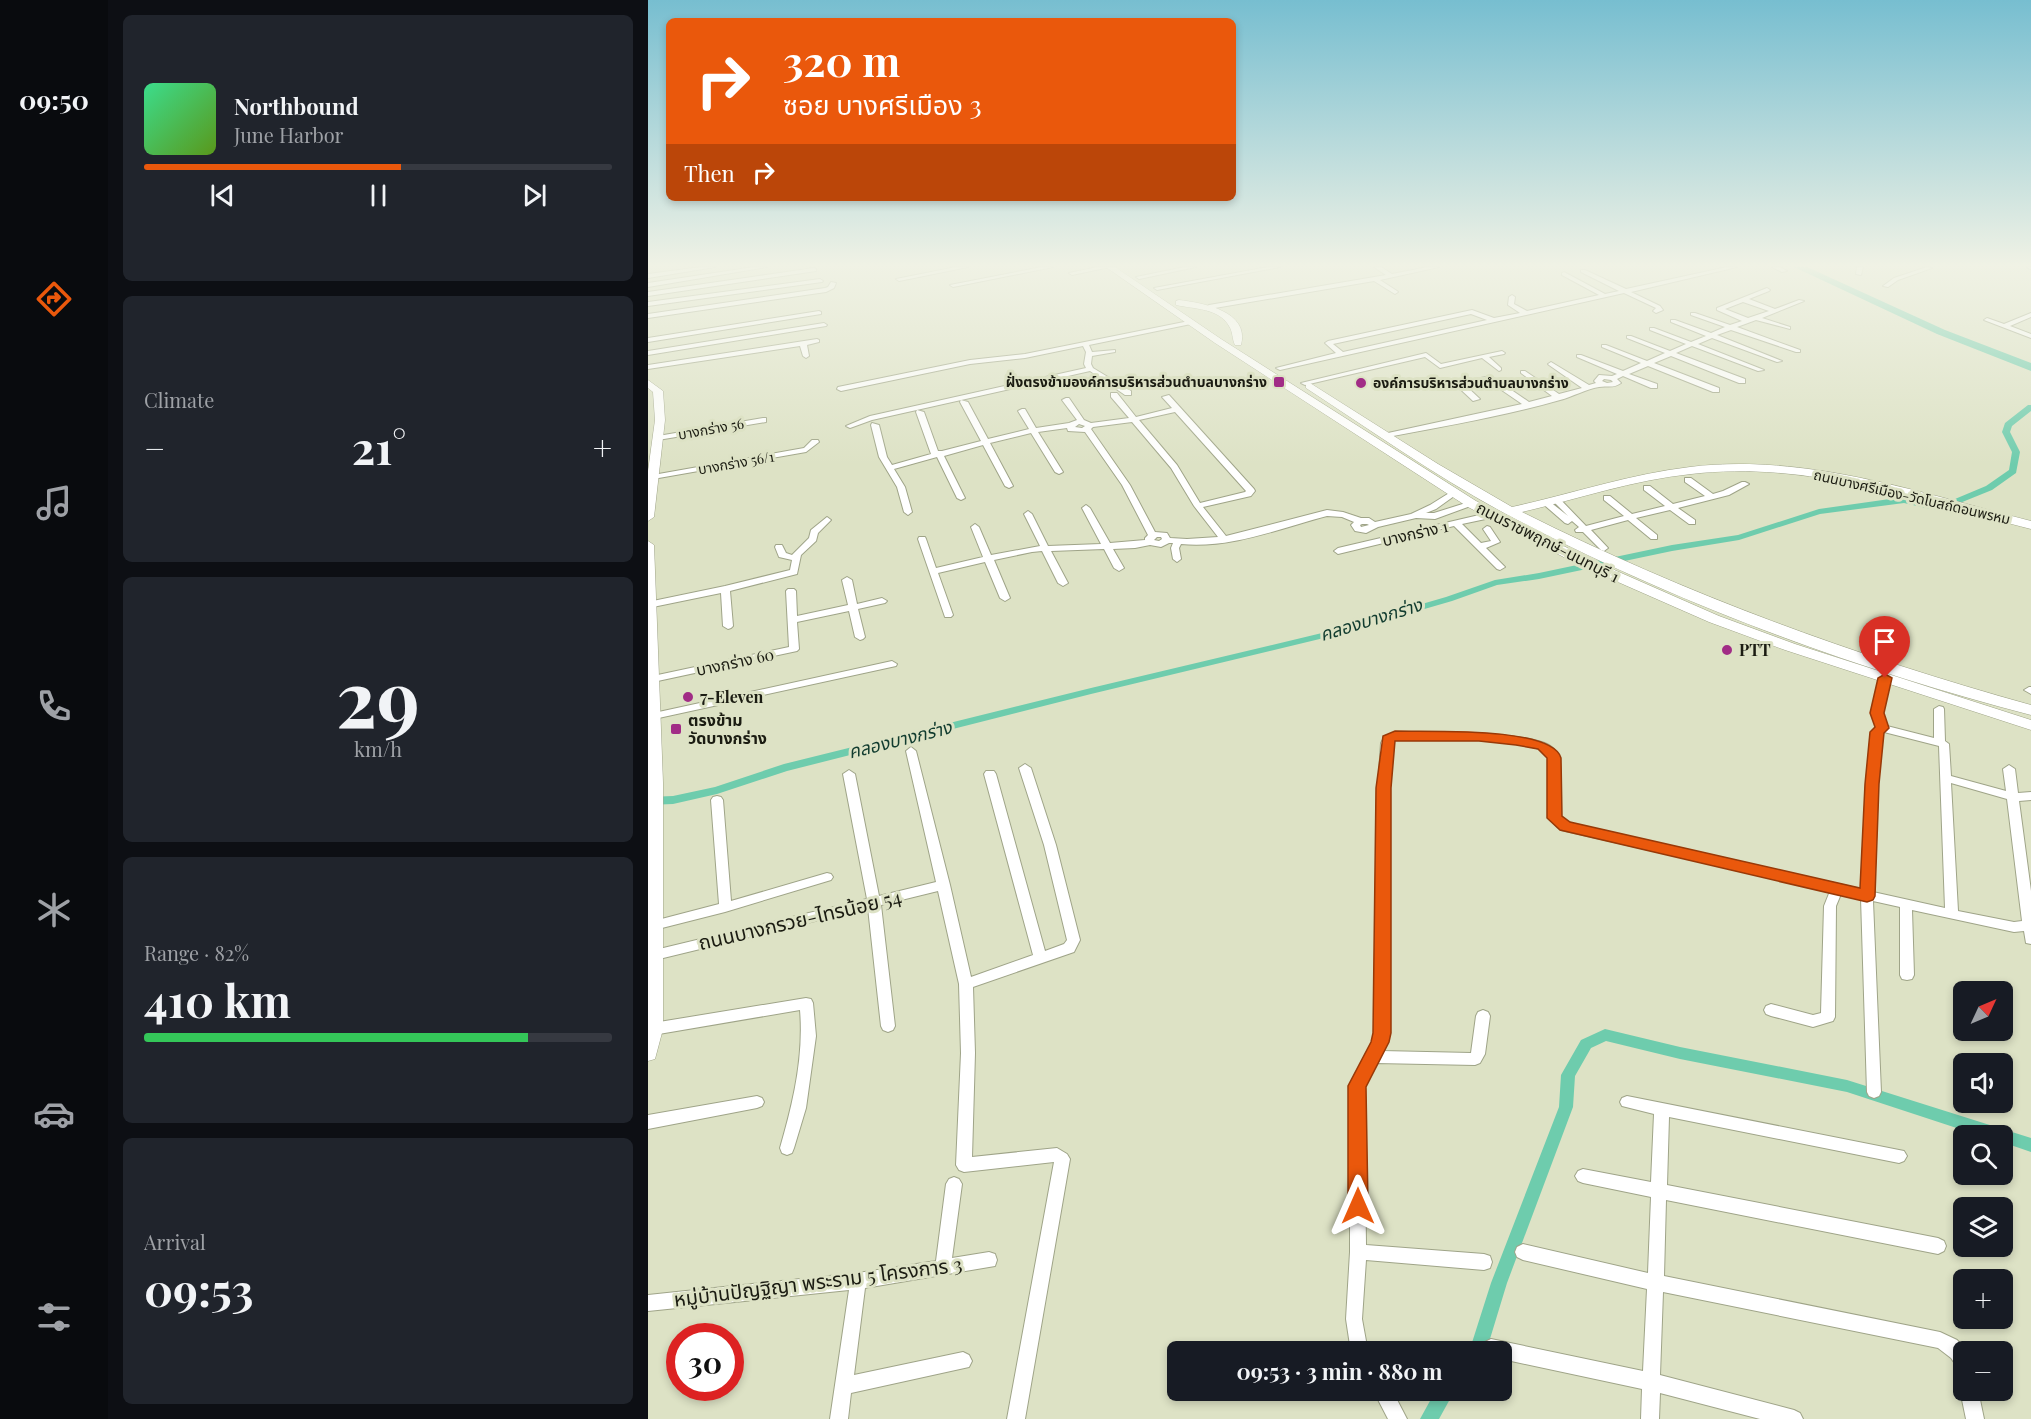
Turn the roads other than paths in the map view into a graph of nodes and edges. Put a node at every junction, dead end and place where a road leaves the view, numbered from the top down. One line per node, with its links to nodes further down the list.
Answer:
1 (690, 333): 15 (street)
2 (772, 333): 26 (street)
3 (1131, 333): 19 (street)
4 (1207, 333): 83 (main road, ถนนราชพฤกษ์-นนทบุรี 1)
5 (1224, 333): 17 (main road, ถนนราชพฤกษ์-นนทบุรี 1)
6 (1236, 333): 17 (main road)
7 (1373, 333): 29 (street)
8 (1442, 333): 29 (street)
9 (1663, 333): 20 (street)
10 (1704, 333): 13 (street)
11 (1717, 333): 13 (street)
12 (1748, 333): 24 (street)
13 (1711, 336): 20 (street); 34 (street)
14 (1629, 337): 27 (street)
15 (648, 340)
16 (818, 341): 18 (street)
17 (1238, 343): 39 (main road, ถนนราชพฤกษ์-นนทบุรี 1)
18 (803, 344): 22 (street); 30 (street)
19 (1085, 344): 28 (street); 42 (street)
20 (1691, 344): 27 (street); 43 (street)
21 (1604, 346): 36 (street)
22 (761, 350): 33 (street); 38 (street)
23 (1113, 351): 28 (street)
24 (1798, 351)
25 (1502, 352): 31 (street)
26 (648, 353)
27 (1670, 353): 36 (street); 46 (street)
28 (1089, 354): 40 (street)
29 (1341, 354): 39 (street)
30 (806, 356)
31 (1483, 356): 41 (street); 48 (street)
32 (1579, 356): 45 (street)
33 (762, 361)
34 (1779, 361)
35 (925, 362): 42 (street)
36 (1647, 363): 45 (street); 52 (street)
37 (1551, 364): 50 (street)
38 (648, 367)
39 (1280, 368): 48 (main road, ถนนราชพฤกษ์-นนทบุรี 1)
40 (1091, 369): 53 (street); 68 (street)
41 (1499, 369)
42 (932, 370): 51 (street)
43 (1760, 370)
44 (1523, 372): 56 (street)
45 (1622, 374): 49 (street); 50 (street)
46 (1742, 381)
47 (648, 383): 70 (main road)
48 (1305, 383): 71 (main road, ถนนราชพฤกษ์-นนทบุรี 1)
49 (1654, 386)
50 (1588, 388): 56 (street)
51 (841, 389)
52 (1716, 390)
53 (1128, 393)
54 (1114, 395): 64 (street)
55 (1166, 397): 61 (street)
56 (1559, 398): 60 (street)
57 (1476, 399): 60 (street)
58 (1066, 400): 67 (street)
59 (964, 402): 72 (street)
60 (1528, 405): 71 (street)
61 (1177, 410): 64 (street); 91 (street)
62 (1022, 411): 69 (street)
63 (920, 412): 75 (street)
64 (1135, 419): 67 (street); 91 (street)
65 (763, 420): 70 (street, บางกร่าง 56)
66 (874, 425): 76 (street)
67 (1086, 425): 69 (street); 111 (street)
68 (850, 426)
69 (1031, 429): 72 (street); 77 (street)
70 (655, 433): 74 (main road)
71 (1385, 434): 95 (main road, ถนนราชพฤกษ์-นนทบุรี 1)
72 (986, 441): 75 (street); 81 (street)
73 (815, 442): 78 (street, บางกร่าง 56/1)
74 (652, 452): 78 (main road)
75 (937, 454): 76 (street); 86 (street)
76 (890, 468): 96 (street)
77 (1059, 472)
78 (652, 475): 84 (main road)
79 (1688, 480): 85 (street)
80 (1745, 484): 85 (street)
81 (1009, 486)
82 (1647, 488): 92 (street)
83 (1454, 492): 88 (street); 90 (main road, ถนนราชพฤกษ์-นนทบุรี 1)
84 (649, 497): 100 (main road)
85 (1712, 497): 92 (street)
86 (961, 498)
87 (1607, 498): 101 (street)
88 (1440, 502): 94 (street); 99 (street)
89 (1551, 502): 95 (main road, ถนนบางศรีเมือง-วัดโบสถ์ดอนพรหม); 105 (main road, ถนนบางศรีเมือง-วัดโบสถ์ดอนพรหม); 108 (street)
90 (1472, 504): 94 (street); 98 (main road, ถนนราชพฤกษ์-นนทบุรี 1)
91 (1198, 506): 112 (street)
92 (1671, 506): 101 (street); 103 (street)
93 (1086, 508): 116 (street)
94 (1455, 509): 99 (street)
95 (1511, 511): 121 (main road, ถนนราชพฤกษ์-นนทบุรี 1)
96 (908, 512)
97 (1028, 514): 117 (street)
98 (1492, 515): 104 (street, บางกร่าง 1); 121 (main road, ถนนราชพฤกษ์-นนทบุรี 1)
99 (1414, 516): 112 (street)
100 (648, 517)
101 (1630, 517): 108 (street); 109 (street)
102 (827, 520): 120 (street)
103 (1692, 522)
104 (1456, 523): 118 (street); 119 (street, บางกร่าง 1)
105 (2031, 525)
106 (975, 527): 122 (street)
107 (1487, 529): 118 (street)
108 (1584, 531): 121 (street)
109 (1654, 537)
110 (922, 539): 126 (street)
111 (1151, 539): 113 (street); 116 (street)
112 (1224, 539): 113 (street)
113 (1178, 542): 123 (street)
114 (648, 545): 127 (main road)
115 (779, 547): 120 (street)
116 (1109, 547): 117 (street); 125 (street)
117 (1045, 548): 122 (street); 129 (street)
118 (1479, 548): 124 (street)
119 (1338, 551)
120 (795, 558): 130 (street)
121 (1603, 558): 141 (main road, ถนนราชพฤกษ์-นนทบุรี 1); 144 (main road, ถนนราชพฤกษ์-นนทบุรี 1)
122 (988, 559): 126 (street); 132 (street)
123 (1177, 559)
124 (1500, 567)
125 (1119, 568)
126 (933, 571): 136 (street)
127 (648, 577): 134 (main road)
128 (848, 580): 135 (street)
129 (1064, 583)
130 (725, 589): 134 (street); 138 (street)
131 (791, 591): 137 (street, บางกร่าง 60)
132 (1005, 598)
133 (882, 601): 135 (street)
134 (649, 605): 142 (main road)
135 (853, 608): 137 (street); 139 (street)
136 (948, 615)
137 (794, 620): 142 (street, บางกร่าง 60)
138 (728, 626)
139 (860, 637)
140 (892, 664): 145 (street)
141 (1885, 678): 146 (main road, ถนนราชพฤกษ์-นนทบุรี 1); 147 (street)
142 (653, 679): 145 (main road)
143 (1939, 709): 148 (street)
144 (2031, 710)
145 (652, 718): 167 (main road)
146 (2031, 725)
147 (1882, 728): 148 (street); 161 (street)
148 (1940, 743): 154 (street)
149 (911, 751): 159 (street)
150 (1025, 768): 170 (street)
151 (2009, 769): 155 (street)
152 (849, 774): 162 (street)
153 (990, 774): 170 (street)
154 (1946, 778): 155 (street); 165 (street)
155 (2014, 796): 156 (street); 166 (street)
156 (2031, 796)
157 (717, 800): 164 (street)
158 (827, 877): 164 (street)
159 (944, 885): 162 (street, ถนนบางกรวย-ไทรน้อย 54); 172 (street)
160 (1836, 889): 161 (street); 173 (street); 178 (street)
161 (1867, 896): 163 (street); 179 (street)
162 (873, 902): 169 (street, ถนนบางกรวย-ไทรน้อย 54); 175 (street)
163 (1906, 904): 165 (street); 171 (street)
164 (725, 908): 167 (street)
165 (1952, 914): 166 (street)
166 (2029, 925): 168 (street)
167 (652, 930): 169 (main road)
168 (2031, 939)
169 (655, 955): 176 (main road)
170 (1040, 958): 172 (street)
171 (1907, 975)
172 (966, 984): 207 (street)
173 (1771, 1010)
174 (1483, 1016): 178 (street)
175 (888, 1026)
176 (653, 1029): 177 (main road); 184 (street)
177 (648, 1053)
178 (1372, 1057): 190 (street)
179 (1874, 1092)
180 (757, 1102): 183 (street)
181 (1628, 1102): 182 (street)
182 (1662, 1109): 185 (street); 188 (street)
183 (648, 1122)
184 (787, 1148)
185 (1899, 1156)
186 (1583, 1176): 188 (street)
187 (954, 1184): 194 (street)
188 (1659, 1191): 189 (street); 196 (street)
189 (1938, 1246)
190 (1358, 1252): 193 (street); 198 (street)
191 (1523, 1252): 196 (street)
192 (989, 1260): 194 (street, หมู่บ้านปัญฐิญา พระราม 5 โครงการ 3)
193 (1484, 1262)
194 (944, 1267): 195 (street, หมู่บ้านปัญฐิญา พระราม 5 โครงการ 3)
195 (858, 1281): 197 (street, หมู่บ้านปัญฐิญา พระราม 5 โครงการ 3); 203 (street)
196 (1656, 1282): 199 (street); 202 (street)
197 (648, 1303)
198 (1358, 1341)
199 (1953, 1347)
200 (1512, 1352): 202 (street)
201 (963, 1361): 203 (street)
202 (1652, 1382): 209 (street); 210 (street)
203 (843, 1386): 206 (street)
204 (1388, 1401): 208 (street)
205 (1972, 1401): 211 (street)
206 (839, 1419)
207 (1017, 1419)
208 (1398, 1419)
209 (1650, 1419)
210 (1794, 1419)
211 (1976, 1419)

